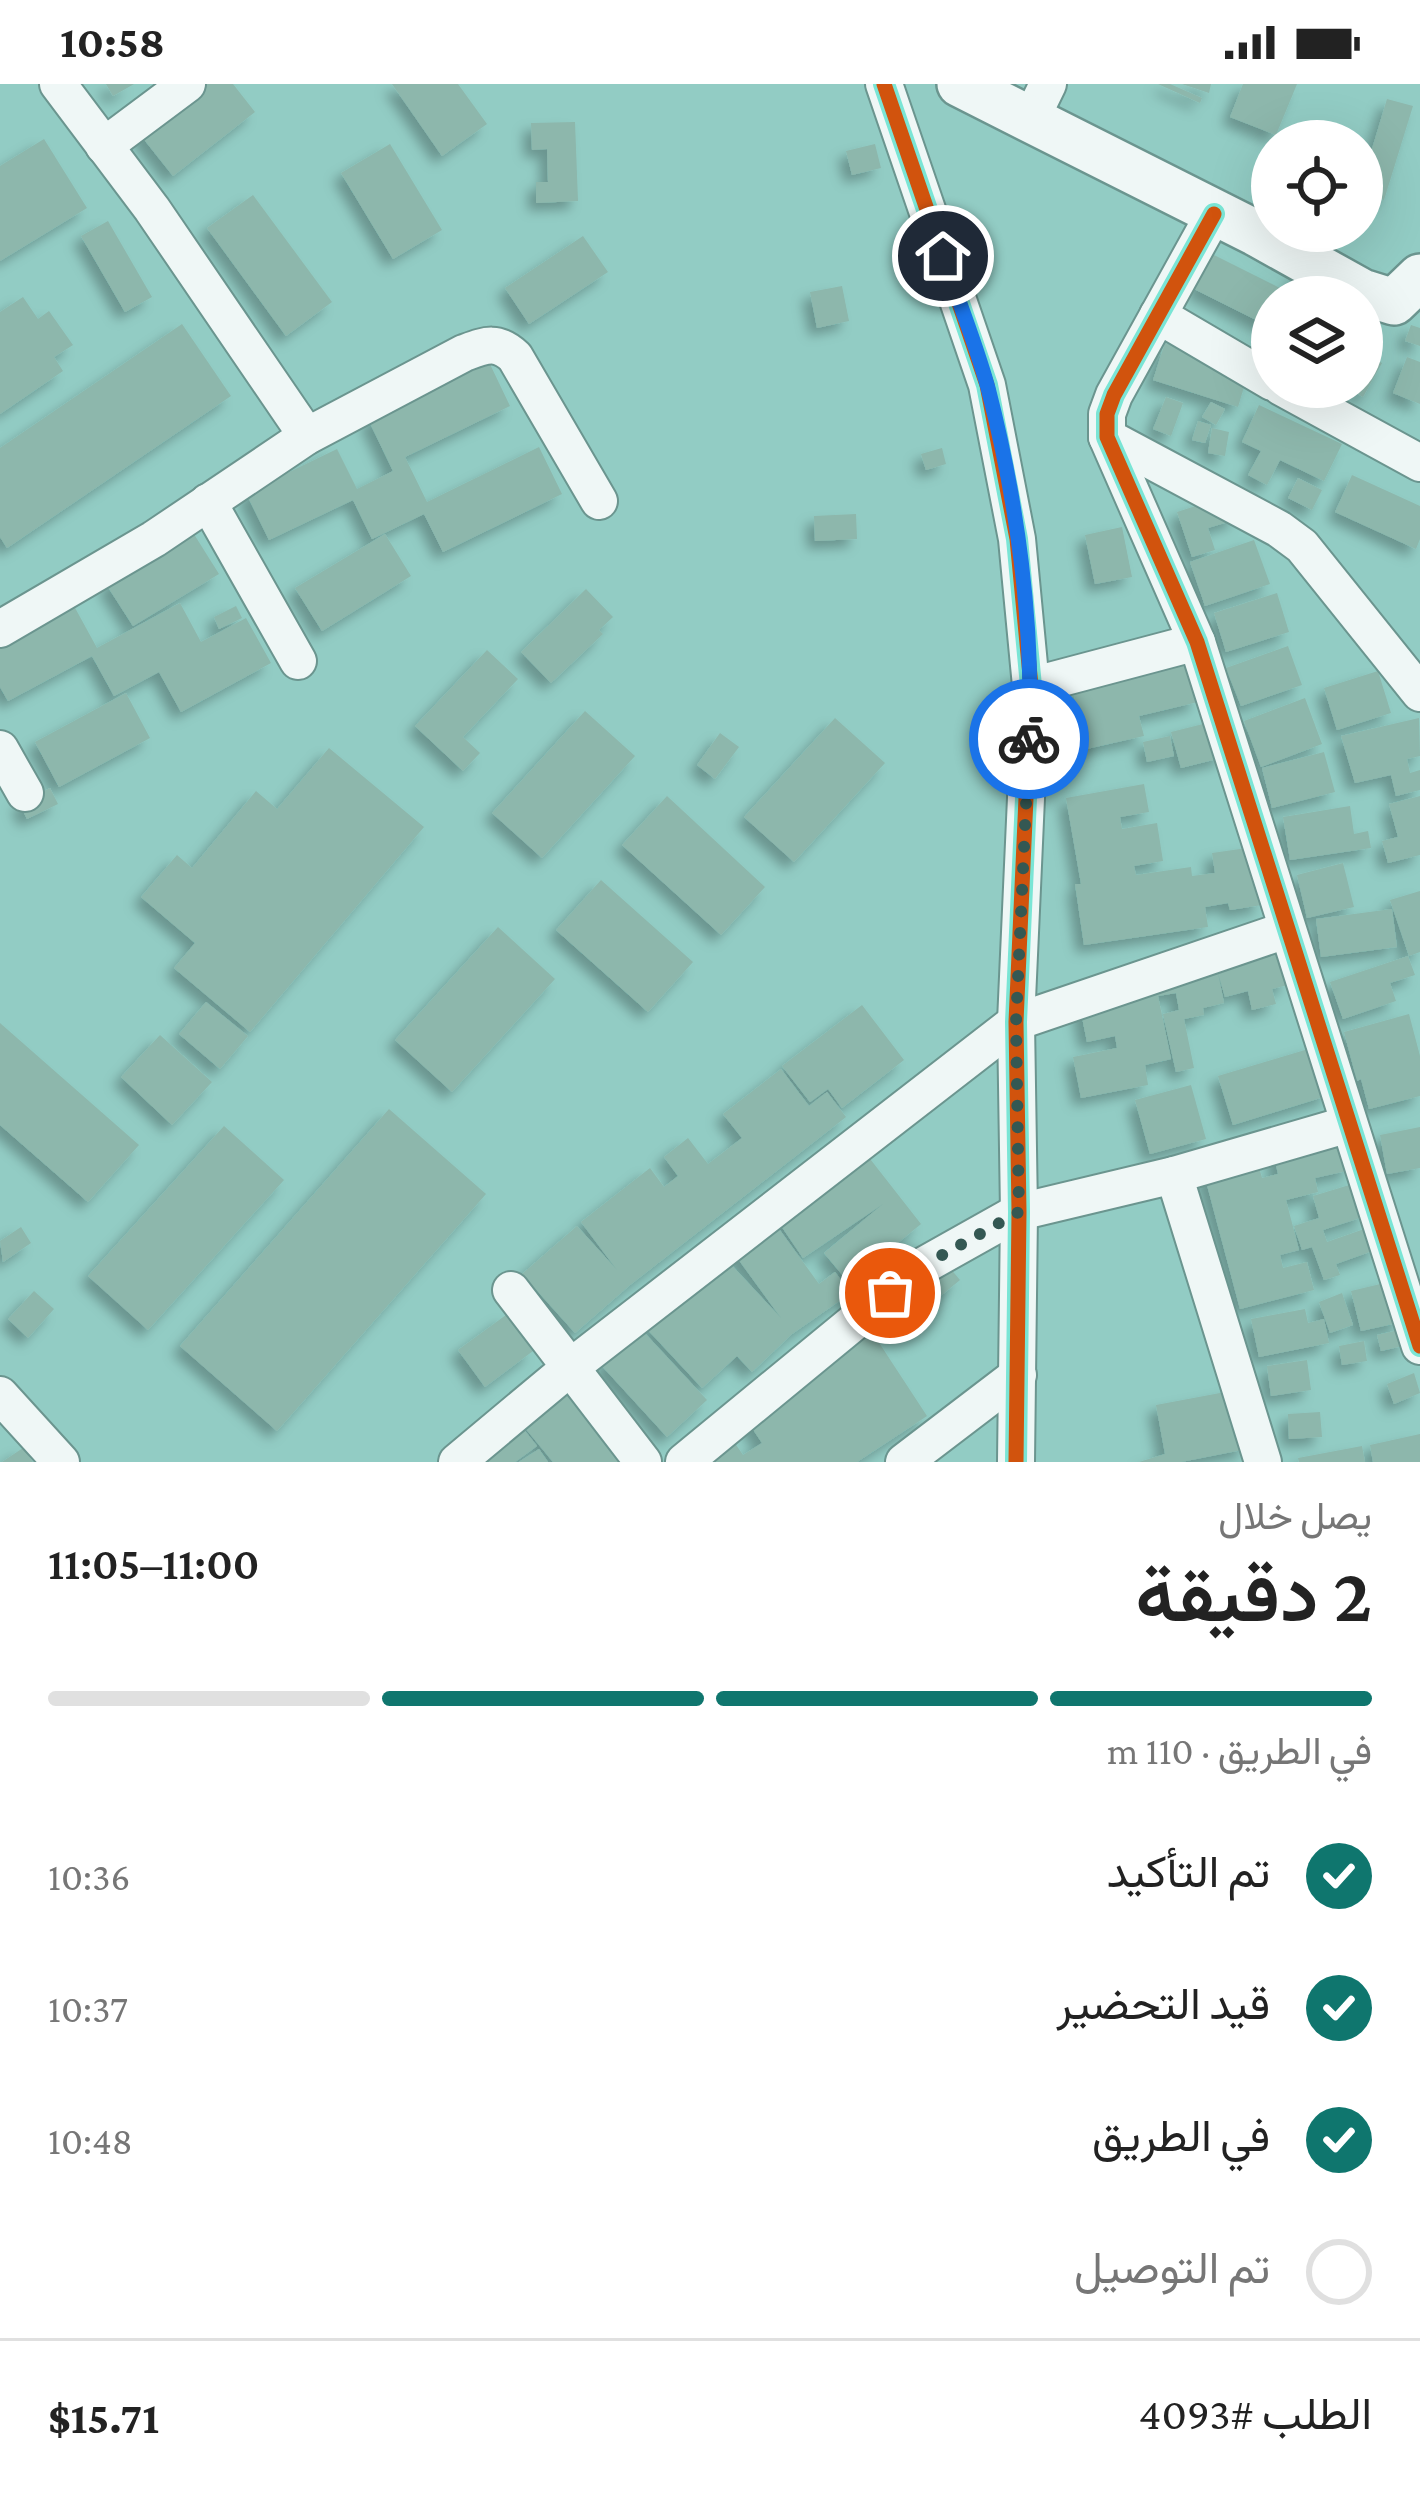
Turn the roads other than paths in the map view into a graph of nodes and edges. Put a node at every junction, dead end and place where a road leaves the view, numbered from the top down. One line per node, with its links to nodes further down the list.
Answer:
1 (58, 84): 6 (street)
2 (187, 84): 6 (street)
3 (884, 84): 20 (street)
4 (960, 84): 5 (street)
5 (1039, 101): 7 (street)
6 (104, 146): 12 (street)
7 (1214, 214): 8 (street); 9 (street)
8 (1413, 283)
9 (1158, 315): 10 (street); 13 (street)
10 (1251, 370)
11 (1318, 408): 14 (street)
12 (307, 436): 15 (street); 16 (street)
13 (1107, 437): 18 (street); 21 (street)
14 (1420, 464)
15 (599, 501)
16 (208, 502): 17 (street); 19 (street)
17 (0, 629)
18 (1197, 642): 20 (street); 24 (street)
19 (298, 662)
20 (1031, 686): 25 (street)
21 (1420, 693)
22 (0, 749): 23 (street)
23 (25, 793)
24 (1286, 930): 25 (street); 26 (street)
25 (1016, 1022): 28 (street); 31 (street)
26 (1349, 1124): 27 (street); 30 (street)
27 (1174, 1175): 28 (street); 40 (street)
28 (1019, 1212): 32 (street); 37 (street)
29 (511, 1290): 31 (street)
30 (1420, 1346)
31 (572, 1366): 35 (street); 36 (street)
32 (1018, 1375): 38 (street); 39 (street)
33 (0, 1395): 34 (street)
34 (61, 1462)
35 (457, 1462)
36 (643, 1462)
37 (684, 1462)
38 (904, 1462)
39 (1016, 1462)
40 (1263, 1462)

